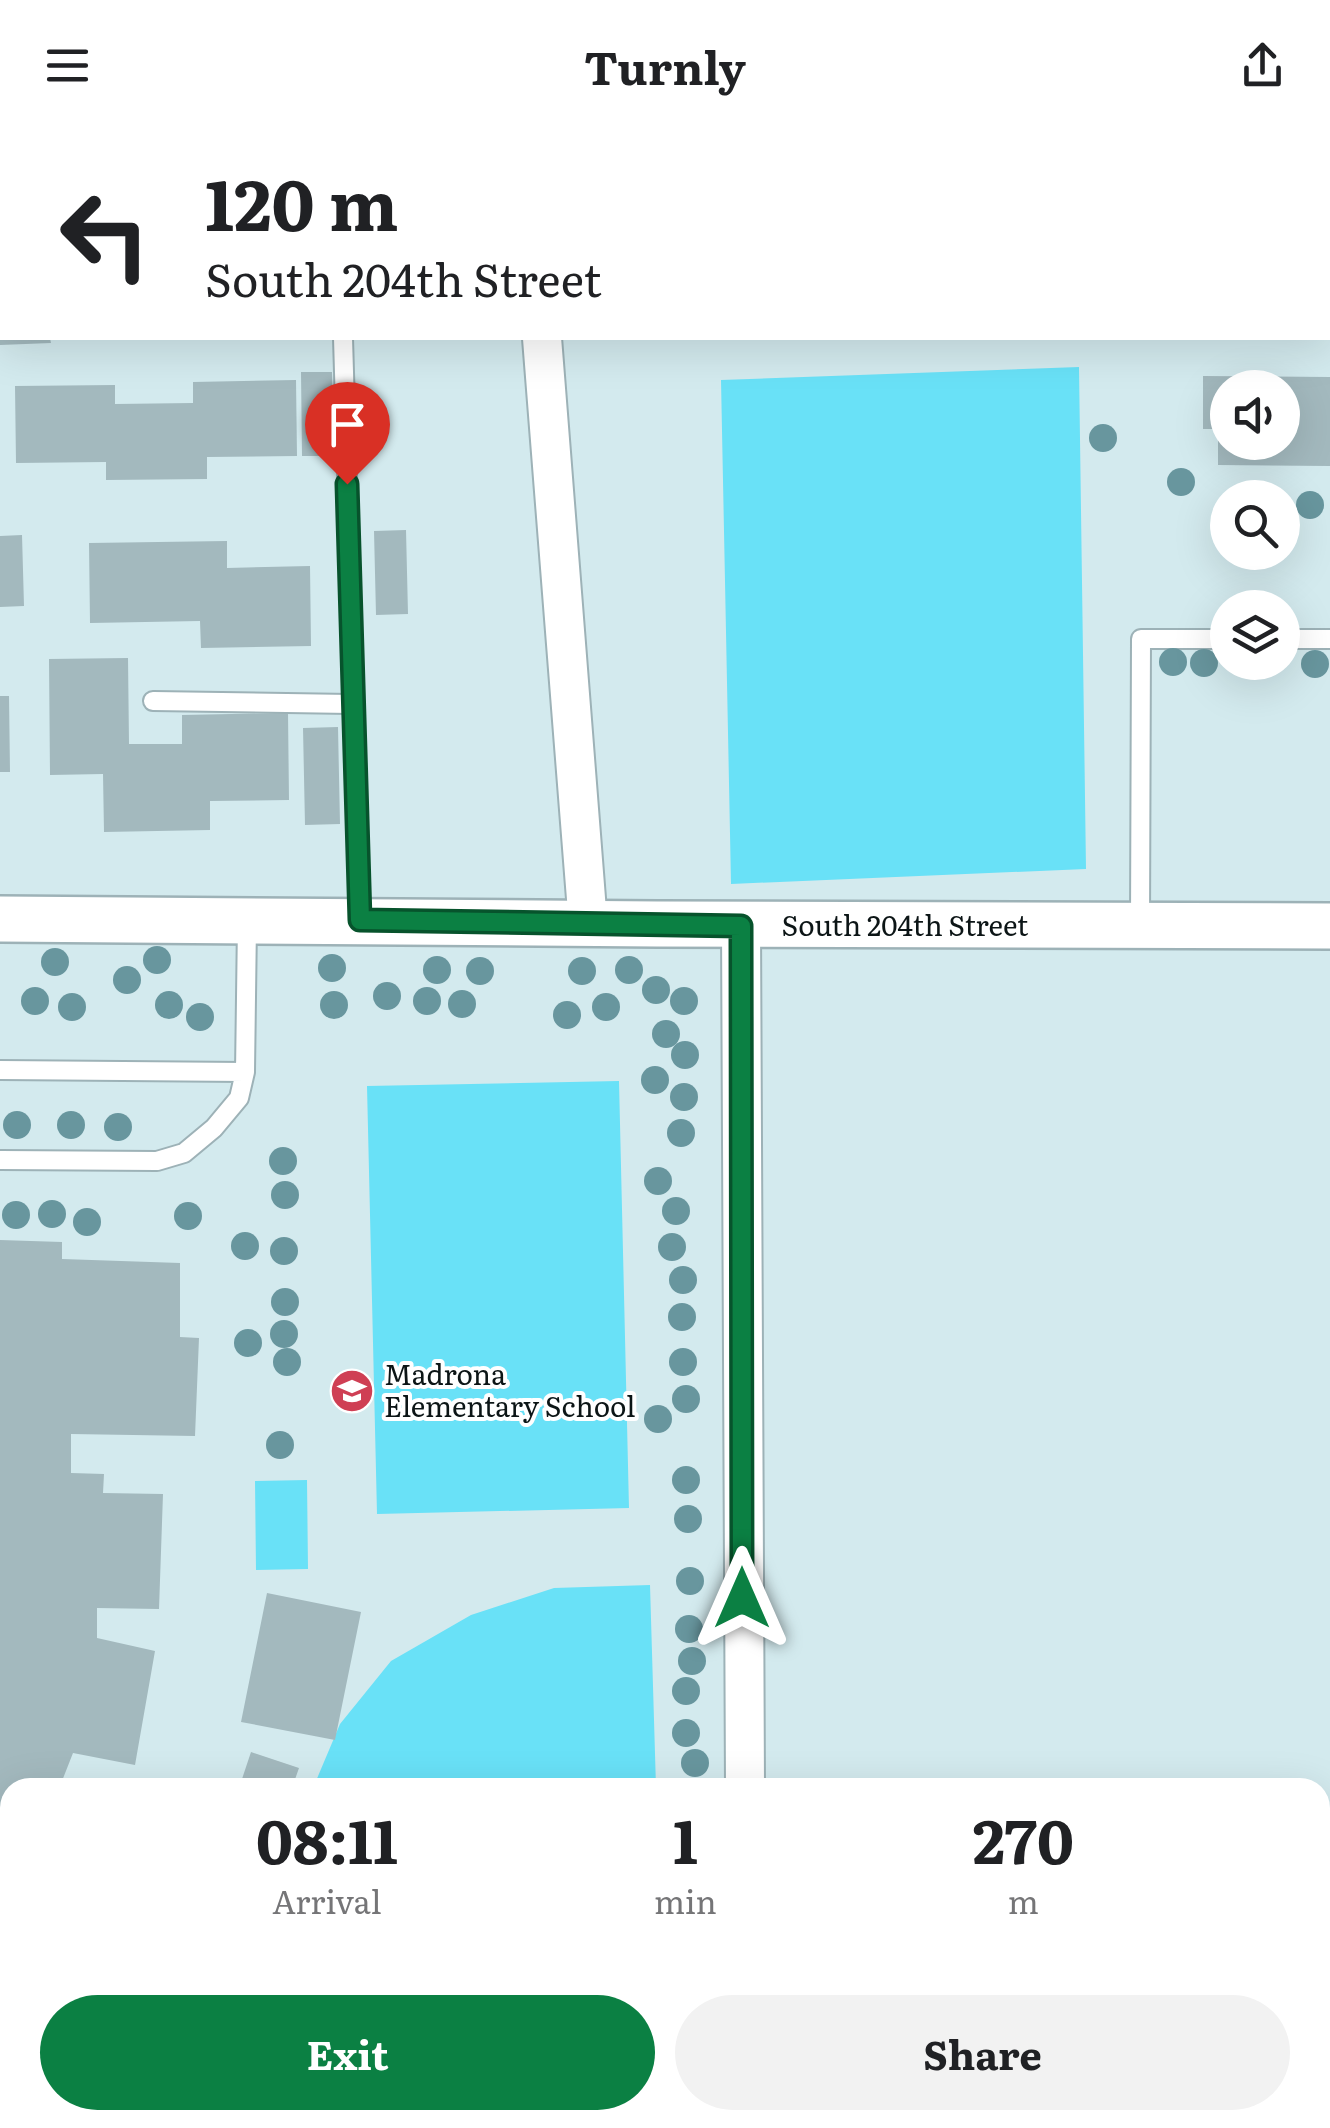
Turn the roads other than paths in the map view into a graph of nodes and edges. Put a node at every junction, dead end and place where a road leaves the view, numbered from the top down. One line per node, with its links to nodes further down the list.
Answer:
1 (344, 340): 7 (lane)
2 (542, 340): 11 (street)
3 (1210, 639): 13 (lane)
4 (1300, 639): 5 (lane)
5 (1330, 639)
6 (153, 702): 7 (lane)
7 (352, 704): 9 (lane)
8 (0, 919): 10 (street, South 204th Street)
9 (360, 920): 10 (street, South 204th Street); 11 (street, South 204th Street)
10 (247, 921): 16 (lane)
11 (588, 924): 12 (street, South 204th Street)
12 (741, 926): 13 (street, South 204th Street); 18 (street)
13 (1140, 926): 14 (street, South 204th Street)
14 (1330, 926)
15 (0, 1070): 16 (lane)
16 (245, 1072): 17 (lane)
17 (0, 1160)
18 (745, 1778)

